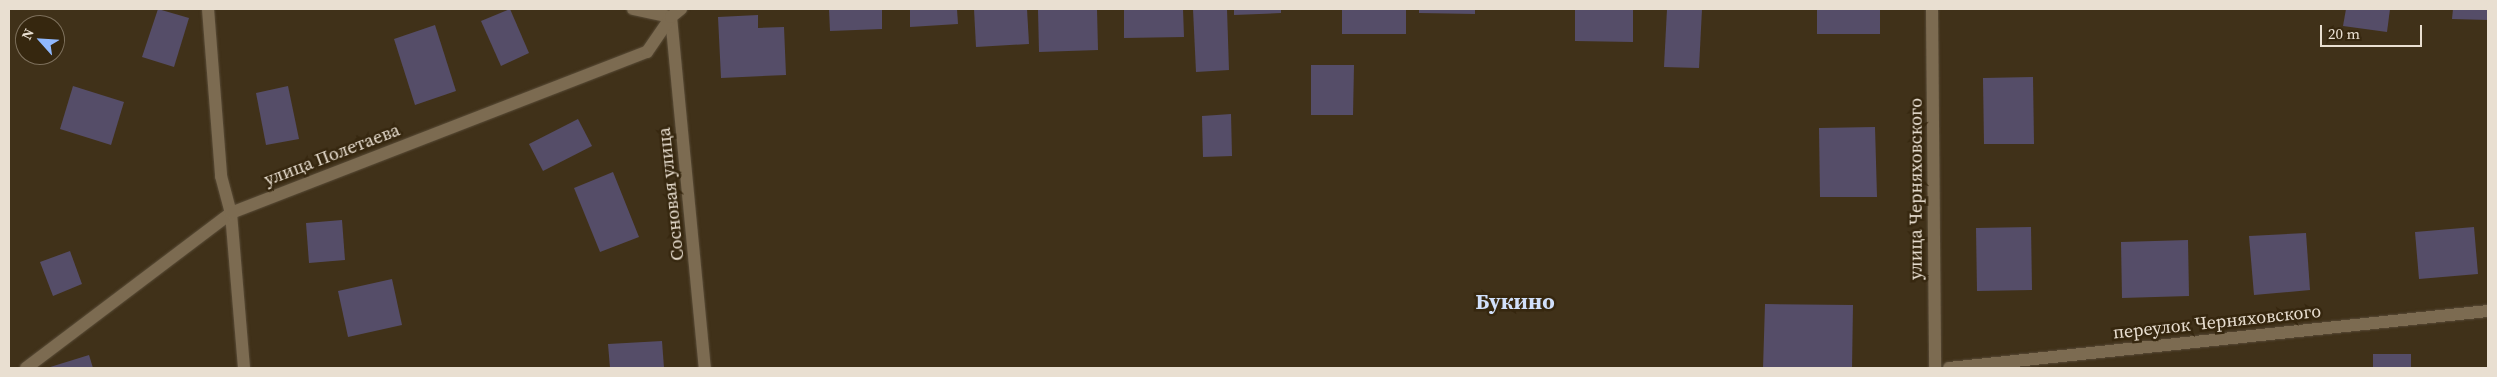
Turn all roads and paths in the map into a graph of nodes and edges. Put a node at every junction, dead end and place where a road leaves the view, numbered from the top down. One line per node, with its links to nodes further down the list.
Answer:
1 (208, 9): 6 (street)
2 (633, 9): 5 (street)
3 (681, 9): 5 (street, улица Полетаева)
4 (1932, 9): 11 (street, улица Черняховского)
5 (671, 17): 6 (street, улица Полетаева); 10 (street, Сосновая улица)
6 (232, 213): 8 (street, улица Полетаева); 9 (street)
7 (2488, 311): 12 (street, переулок Черняховского)
8 (26, 368)
9 (244, 368)
10 (705, 368)
11 (1935, 368)
12 (1949, 368)

